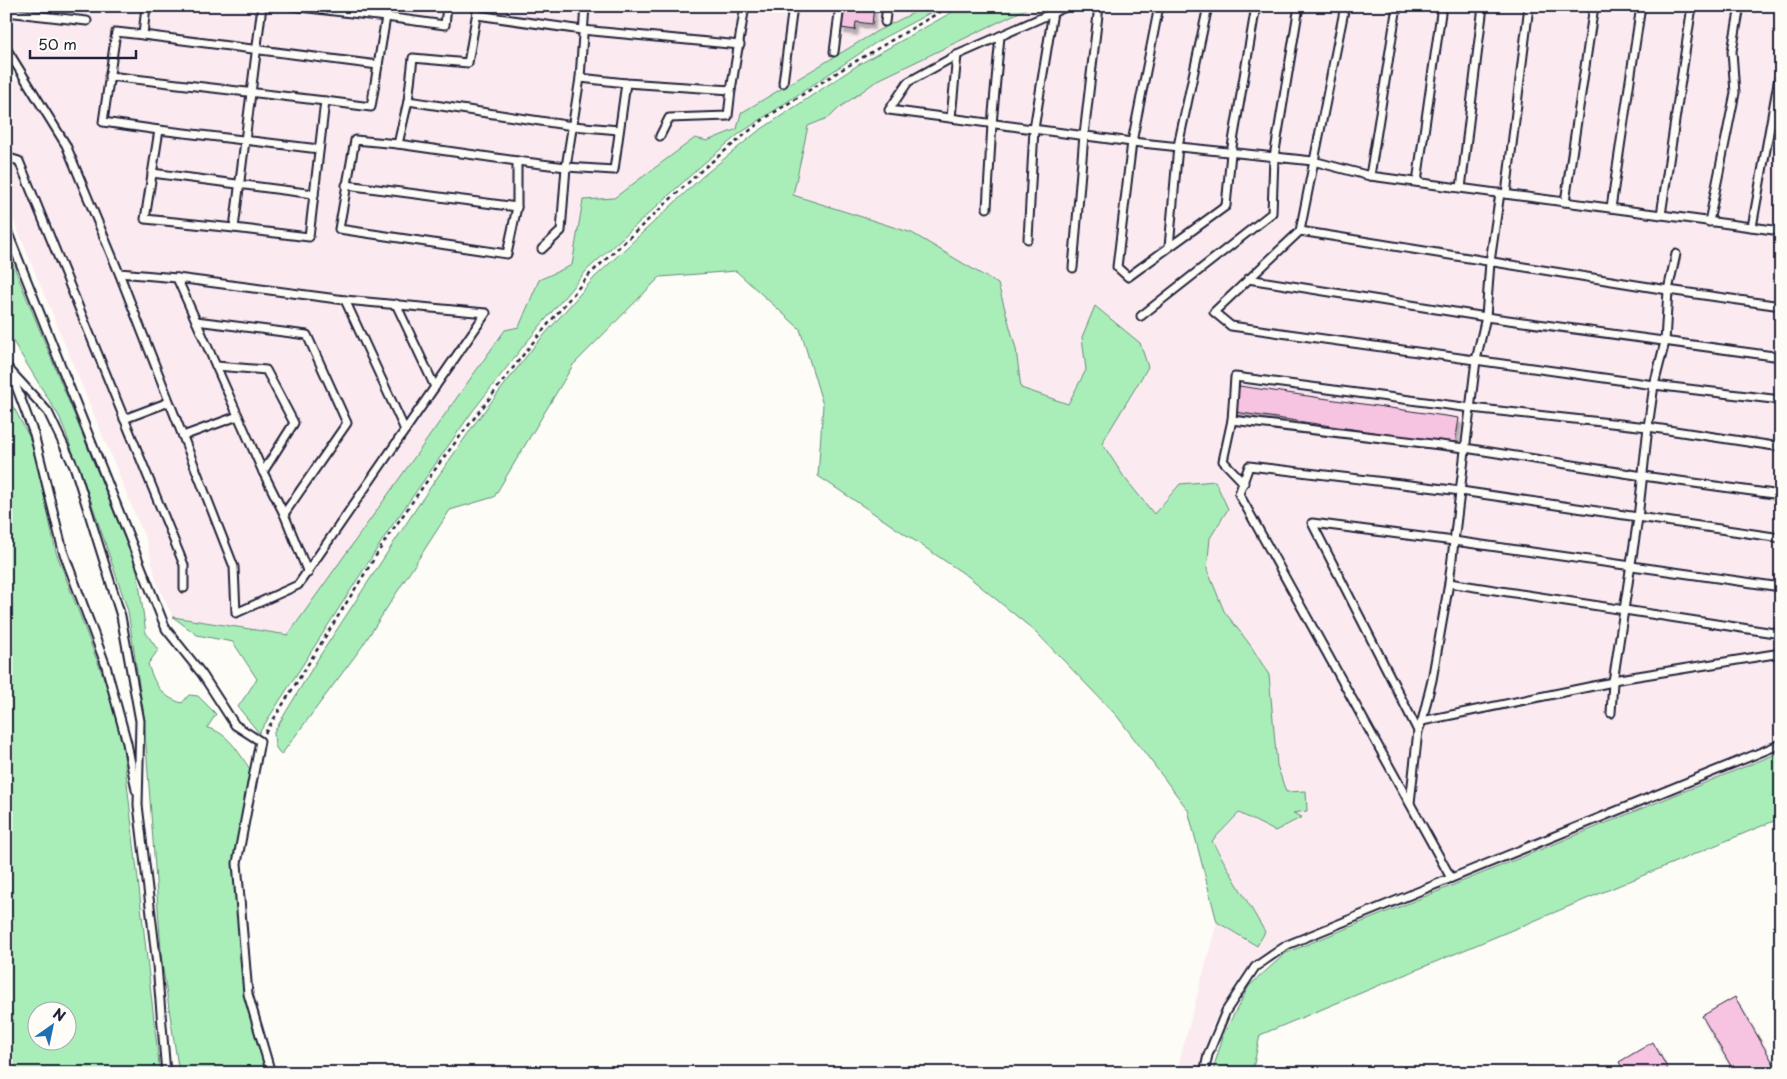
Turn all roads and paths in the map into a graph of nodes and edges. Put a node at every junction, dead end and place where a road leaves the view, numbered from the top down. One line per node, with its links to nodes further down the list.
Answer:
1 (146, 6): 34 (lane)
2 (262, 6): 38 (lane)
3 (291, 6): 30 (lane)
4 (447, 6): 30 (lane)
5 (478, 6): 29 (lane)
6 (585, 6): 33 (lane)
7 (745, 6): 36 (lane)
8 (793, 6): 46 (lane)
9 (840, 6): 39 (lane)
10 (887, 6): 32 (lane)
11 (950, 6): 144 (path)
12 (1068, 6): 28 (lane)
13 (1100, 6): 57 (lane)
14 (1159, 6): 60 (lane)
15 (1208, 6): 62 (lane)
16 (1256, 6): 64 (lane)
17 (1299, 6): 66 (lane)
18 (1345, 6): 68 (lane)
19 (1397, 6): 71 (lane)
20 (1442, 6): 72 (lane)
21 (1483, 6): 75 (lane)
22 (1529, 6): 77 (lane)
23 (1594, 6): 78 (lane)
24 (1641, 6): 81 (lane)
25 (1692, 6): 82 (lane)
26 (1740, 6): 83 (lane)
27 (6, 12): 31 (lane)
28 (1053, 12): 35 (lane); 54 (lane)
29 (477, 15): 33 (lane); 50 (lane)
30 (386, 17): 41 (lane)
31 (87, 21)
32 (885, 22)
33 (582, 30): 36 (lane); 44 (lane)
34 (143, 35): 38 (lane); 43 (lane)
35 (1000, 36): 40 (lane); 52 (lane)
36 (740, 45): 47 (lane)
37 (6, 48): 95 (lane)
38 (257, 49): 41 (lane); 48 (lane)
39 (834, 52)
40 (957, 55): 51 (lane); 51 (lane)
41 (378, 65): 49 (lane)
42 (1781, 66): 84 (lane)
43 (109, 76): 48 (lane); 55 (lane)
44 (580, 78): 45 (lane); 53 (lane)
45 (626, 83): 47 (lane); 56 (lane)
46 (783, 83)
47 (731, 90): 58 (lane)
48 (251, 93): 49 (lane); 59 (lane)
49 (325, 101): 63 (lane)
50 (408, 102): 53 (lane); 61 (lane)
51 (951, 118): 52 (lane)
52 (992, 124): 54 (lane); 80 (lane)
53 (573, 126): 56 (lane); 69 (lane)
54 (1034, 129): 57 (lane); 89 (lane)
55 (158, 130): 59 (lane); 70 (lane)
56 (620, 130): 69 (lane)
57 (1084, 135): 60 (lane); 94 (lane)
58 (660, 136)
59 (245, 141): 63 (lane); 73 (lane)
60 (1132, 142): 62 (lane); 90 (lane)
61 (398, 144): 67 (lane); 74 (lane)
62 (1178, 146): 64 (lane); 90 (lane)
63 (319, 149): 76 (lane)
64 (1231, 153): 66 (lane); 90 (lane)
65 (6, 157): 116 (lane)
66 (1274, 157): 68 (lane); 102 (lane)
67 (517, 161): 69 (lane); 79 (lane)
68 (1313, 161): 71 (lane); 87 (lane)
69 (566, 167): 91 (lane)
70 (152, 173): 73 (lane); 86 (lane)
71 (1370, 176): 72 (lane)
72 (1417, 182): 75 (lane)
73 (239, 185): 76 (lane); 86 (lane)
74 (346, 185): 79 (lane); 79 (lane)
75 (1461, 188): 77 (lane)
76 (314, 194): 86 (lane)
77 (1503, 194): 78 (lane); 93 (lane)
78 (1565, 202): 81 (lane)
79 (517, 207)
80 (987, 208)
81 (1611, 208): 82 (lane)
82 (1661, 215): 83 (lane)
83 (1709, 222): 84 (lane)
84 (1752, 227): 88 (lane)
85 (6, 228): 144 (lane)
86 (234, 228)
87 (1300, 231): 93 (lane); 97 (lane)
88 (1781, 231)
89 (1028, 239)
90 (1169, 247)
91 (542, 249)
92 (1676, 254): 98 (lane)
93 (1490, 262): 98 (lane); 103 (lane)
94 (1073, 268)
95 (119, 273): 96 (lane); 113 (lane)
96 (177, 278): 99 (lane); 104 (lane)
97 (1248, 280): 103 (lane); 107 (lane)
98 (1668, 290): 101 (lane); 105 (lane)
99 (345, 300): 100 (lane); 119 (lane)
100 (396, 304): 111 (lane); 111 (lane)
101 (1781, 306)
102 (1142, 316)
103 (1486, 317): 105 (lane); 107 (lane)
104 (196, 321): 108 (lane); 128 (lane)
105 (1664, 342): 106 (lane); 110 (lane)
106 (1781, 357)
107 (1476, 360): 110 (lane); 114 (lane)
108 (216, 366): 115 (lane); 123 (lane)
109 (7, 367): 147 (lane); 147 (lane)
110 (1654, 385): 112 (lane); 118 (lane)
111 (435, 387): 119 (lane)
112 (1781, 400)
113 (169, 402): 116 (lane); 120 (lane)
114 (1471, 408): 117 (lane); 118 (lane); 122 (lane)
115 (238, 416): 120 (lane); 123 (lane)
116 (124, 419): 136 (lane)
117 (1232, 420): 122 (lane); 125 (lane)
118 (1648, 427): 121 (lane); 124 (lane)
119 (405, 430): 133 (lane)
120 (183, 436): 133 (lane)
121 (1781, 446)
122 (1464, 448): 124 (lane); 126 (lane)
123 (263, 472): 128 (lane)
124 (1643, 476): 127 (lane); 129 (lane)
125 (1244, 483): 126 (lane); 146 (lane)
126 (1461, 491): 129 (lane); 131 (lane)
127 (1781, 495)
128 (284, 514): 133 (lane)
129 (1638, 518): 130 (lane); 132 (lane)
130 (1781, 538)
131 (1454, 541): 132 (lane); 134 (lane); 143 (lane)
132 (1629, 565): 135 (lane); 137 (lane)
133 (308, 573)
134 (1449, 583): 137 (lane); 142 (lane)
135 (1781, 587)
136 (184, 588)
137 (1624, 610): 138 (lane); 140 (lane)
138 (1781, 634)
139 (1781, 653): 140 (lane)
140 (1613, 681): 141 (lane); 142 (lane)
141 (1611, 713)
142 (1422, 721): 143 (lane)
143 (1418, 731): 146 (lane)
144 (260, 741): 150 (lane)
145 (1781, 744): 148 (lane)
146 (1410, 803): 148 (lane)
147 (138, 806): 149 (lane)
148 (1451, 878): 151 (lane)
149 (166, 1073)
150 (271, 1073)
151 (1204, 1073)

